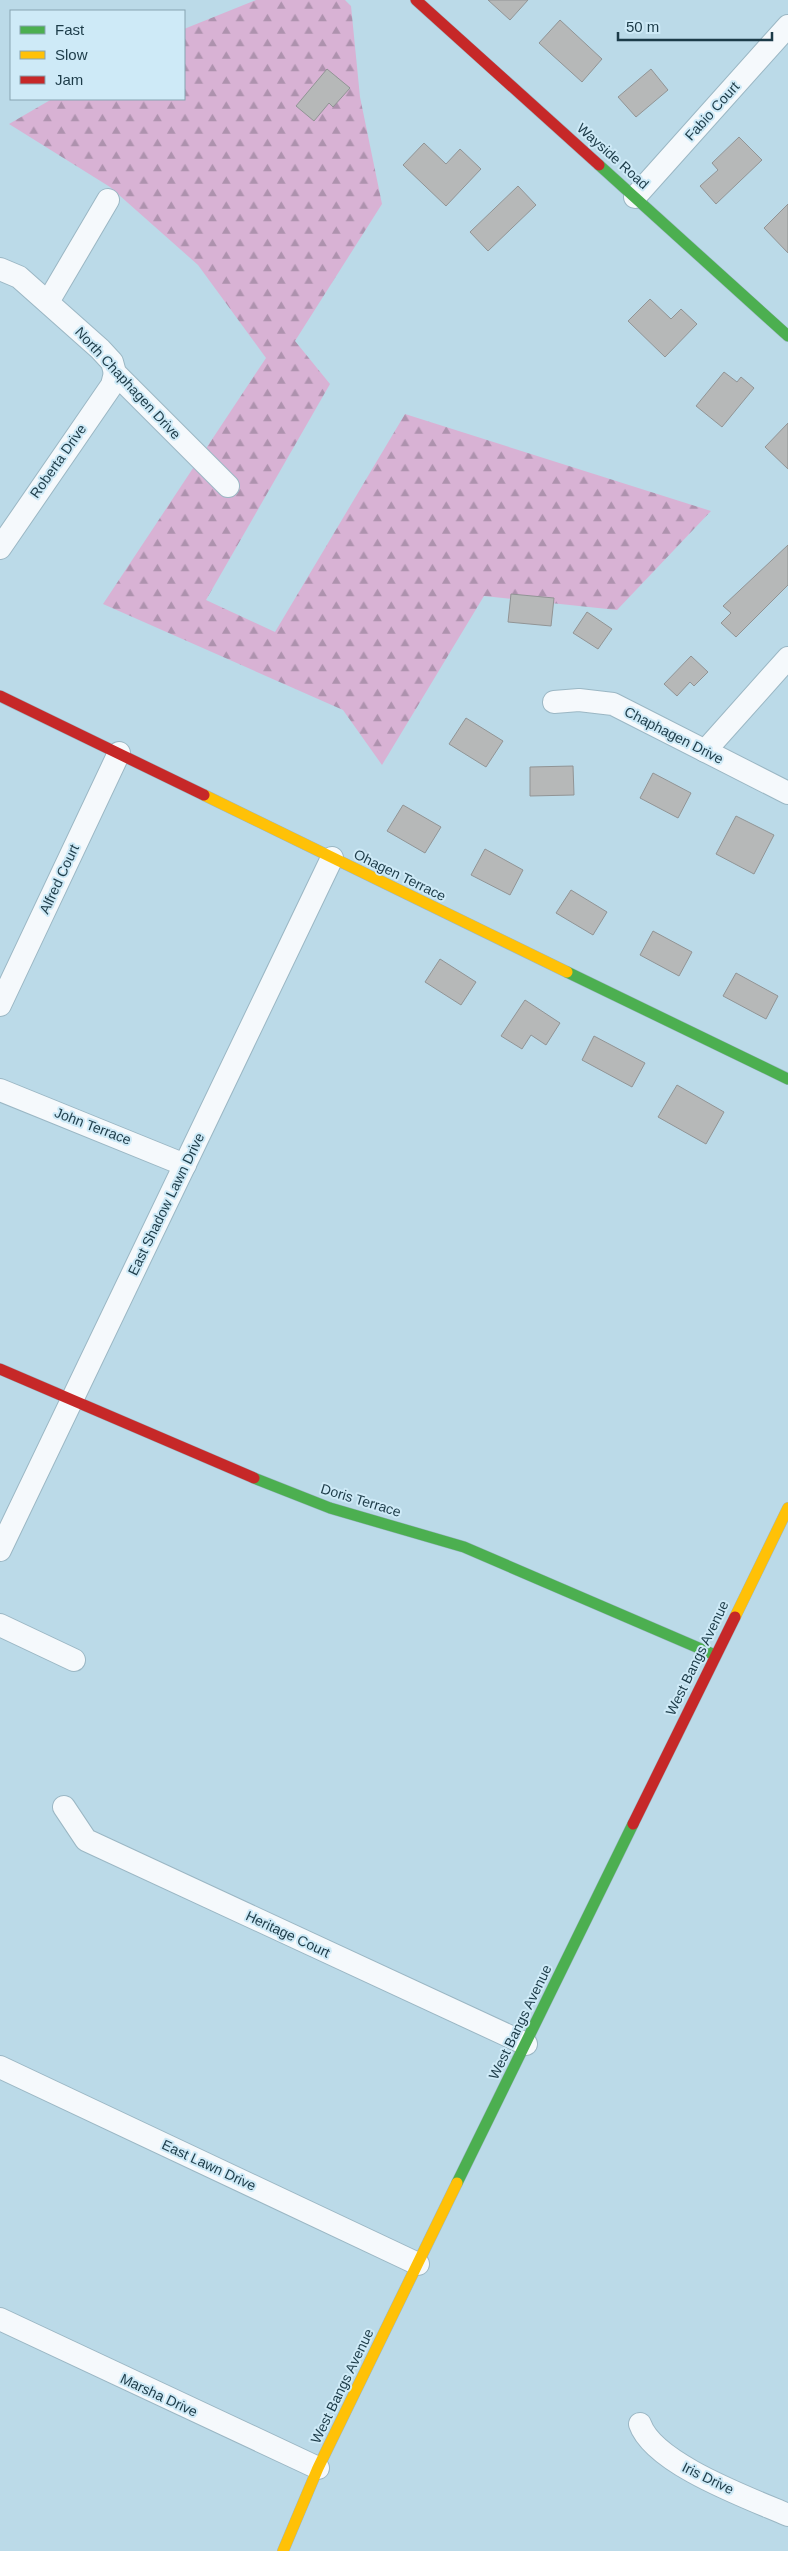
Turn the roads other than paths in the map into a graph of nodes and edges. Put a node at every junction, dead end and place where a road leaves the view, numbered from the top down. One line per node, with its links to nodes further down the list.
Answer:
1 (416, 0): 3 (street, Wayside Road)
2 (788, 26): 3 (street, Fabio Court)
3 (635, 196): 7 (street, Wayside Road)
4 (108, 200): 6 (street)
5 (0, 269): 6 (street, North Chaphagen Drive)
6 (48, 302): 8 (street, North Chaphagen Drive)
7 (788, 336)
8 (114, 373): 9 (street, North Chaphagen Drive); 10 (street, Roberta Drive)
9 (228, 486)
10 (0, 548)
11 (788, 658): 14 (street)
12 (0, 696): 15 (street, Ohagen Terrace)
13 (554, 702): 14 (street, Chaphagen Drive)
14 (705, 751): 16 (street, Chaphagen Drive)
15 (119, 753): 17 (street, Ohagen Terrace); 18 (street, Alfred Court)
16 (788, 793)
17 (332, 858): 19 (street, Ohagen Terrace); 21 (street, East Shadow Lawn Drive)
18 (0, 1005)
19 (788, 1079)
20 (0, 1090): 21 (street, John Terrace)
21 (185, 1164): 23 (street, East Shadow Lawn Drive)
22 (0, 1369): 23 (street, Doris Terrace)
23 (72, 1400): 25 (street, East Shadow Lawn Drive); 27 (street, Doris Terrace)
24 (788, 1508): 27 (street, West Bangs Avenue)
25 (0, 1550)
26 (0, 1625): 28 (street)
27 (715, 1655): 30 (street, West Bangs Avenue)
28 (74, 1660)
29 (64, 1807): 30 (street, Heritage Court)
30 (526, 2044): 32 (street, West Bangs Avenue)
31 (0, 2067): 32 (street, East Lawn Drive)
32 (418, 2264): 35 (street, West Bangs Avenue)
33 (0, 2319): 35 (street, Marsha Drive)
34 (640, 2424): 36 (street, Iris Drive)
35 (318, 2468): 37 (street, West Bangs Avenue)
36 (788, 2515)
37 (283, 2551)

